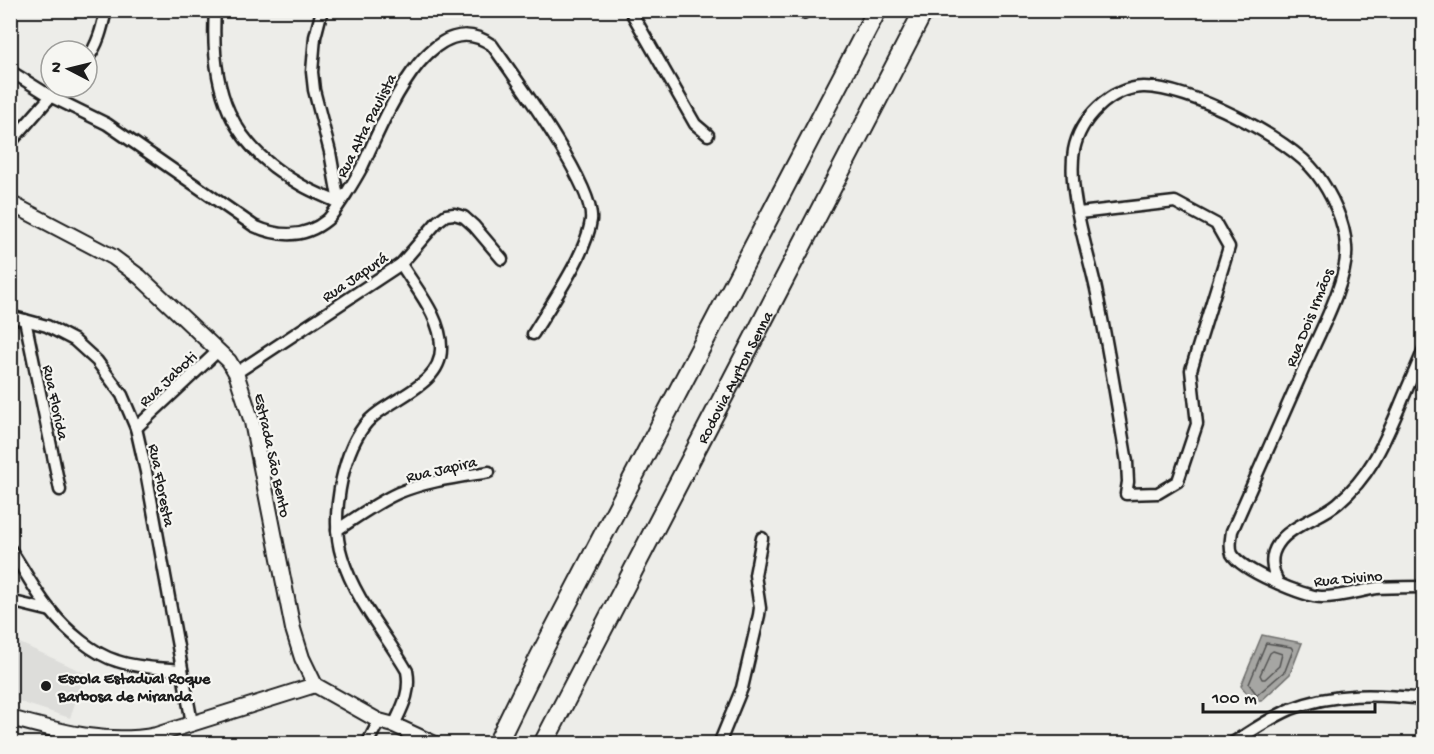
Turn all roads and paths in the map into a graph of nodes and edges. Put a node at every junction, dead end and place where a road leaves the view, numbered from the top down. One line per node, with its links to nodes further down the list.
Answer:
1 (106, 10): 7 (street)
2 (215, 10): 15 (street)
3 (322, 10): 15 (street)
4 (630, 10): 12 (street)
5 (877, 10): 44 (highway)
6 (924, 10): 45 (highway, Rodovia Ayrton Senna)
7 (98, 39)
8 (10, 71): 9 (street, Rua Alta Paulista)
9 (39, 89)
10 (47, 99): 13 (street)
11 (56, 99): 15 (street, Rua Alta Paulista)
12 (708, 135)
13 (10, 143)
14 (10, 203): 23 (street, Estrada São Bento)
15 (339, 203): 21 (street, Rua Alta Paulista)
16 (1078, 213): 16 (street, Rua Dois Irmãos); 31 (street, Rua Dois Irmãos)
17 (502, 259): 18 (street, Rua Japurá)
18 (401, 264): 24 (street, Rua Japurá); 28 (street)
19 (10, 316): 20 (street, Rua Floresta)
20 (25, 320): 25 (street, Rua Floresta); 27 (street, Rua Florida)
21 (533, 334)
22 (1424, 349): 31 (street)
23 (219, 350): 24 (street, Estrada São Bento); 25 (street, Rua Jaboti)
24 (237, 373): 36 (street, Estrada São Bento)
25 (136, 428): 35 (street, Rua Floresta)
26 (489, 472): 28 (street, Rua Japira)
27 (60, 490)
28 (337, 530): 41 (street)
29 (762, 538): 46 (street)
30 (10, 549): 34 (street)
31 (1278, 582): 32 (street, Rua Divino)
32 (1424, 587)
33 (10, 601): 34 (street)
34 (51, 611): 35 (street)
35 (181, 670): 40 (street, Rua Floresta)
36 (315, 685): 39 (street); 40 (street)
37 (1424, 699): 47 (street)
38 (10, 718): 40 (street)
39 (379, 721): 41 (street); 42 (street)
40 (192, 723)
41 (393, 725): 43 (street)
42 (367, 744)
43 (435, 744)
44 (497, 744)
45 (543, 744)
46 (719, 744)
47 (1231, 744)

